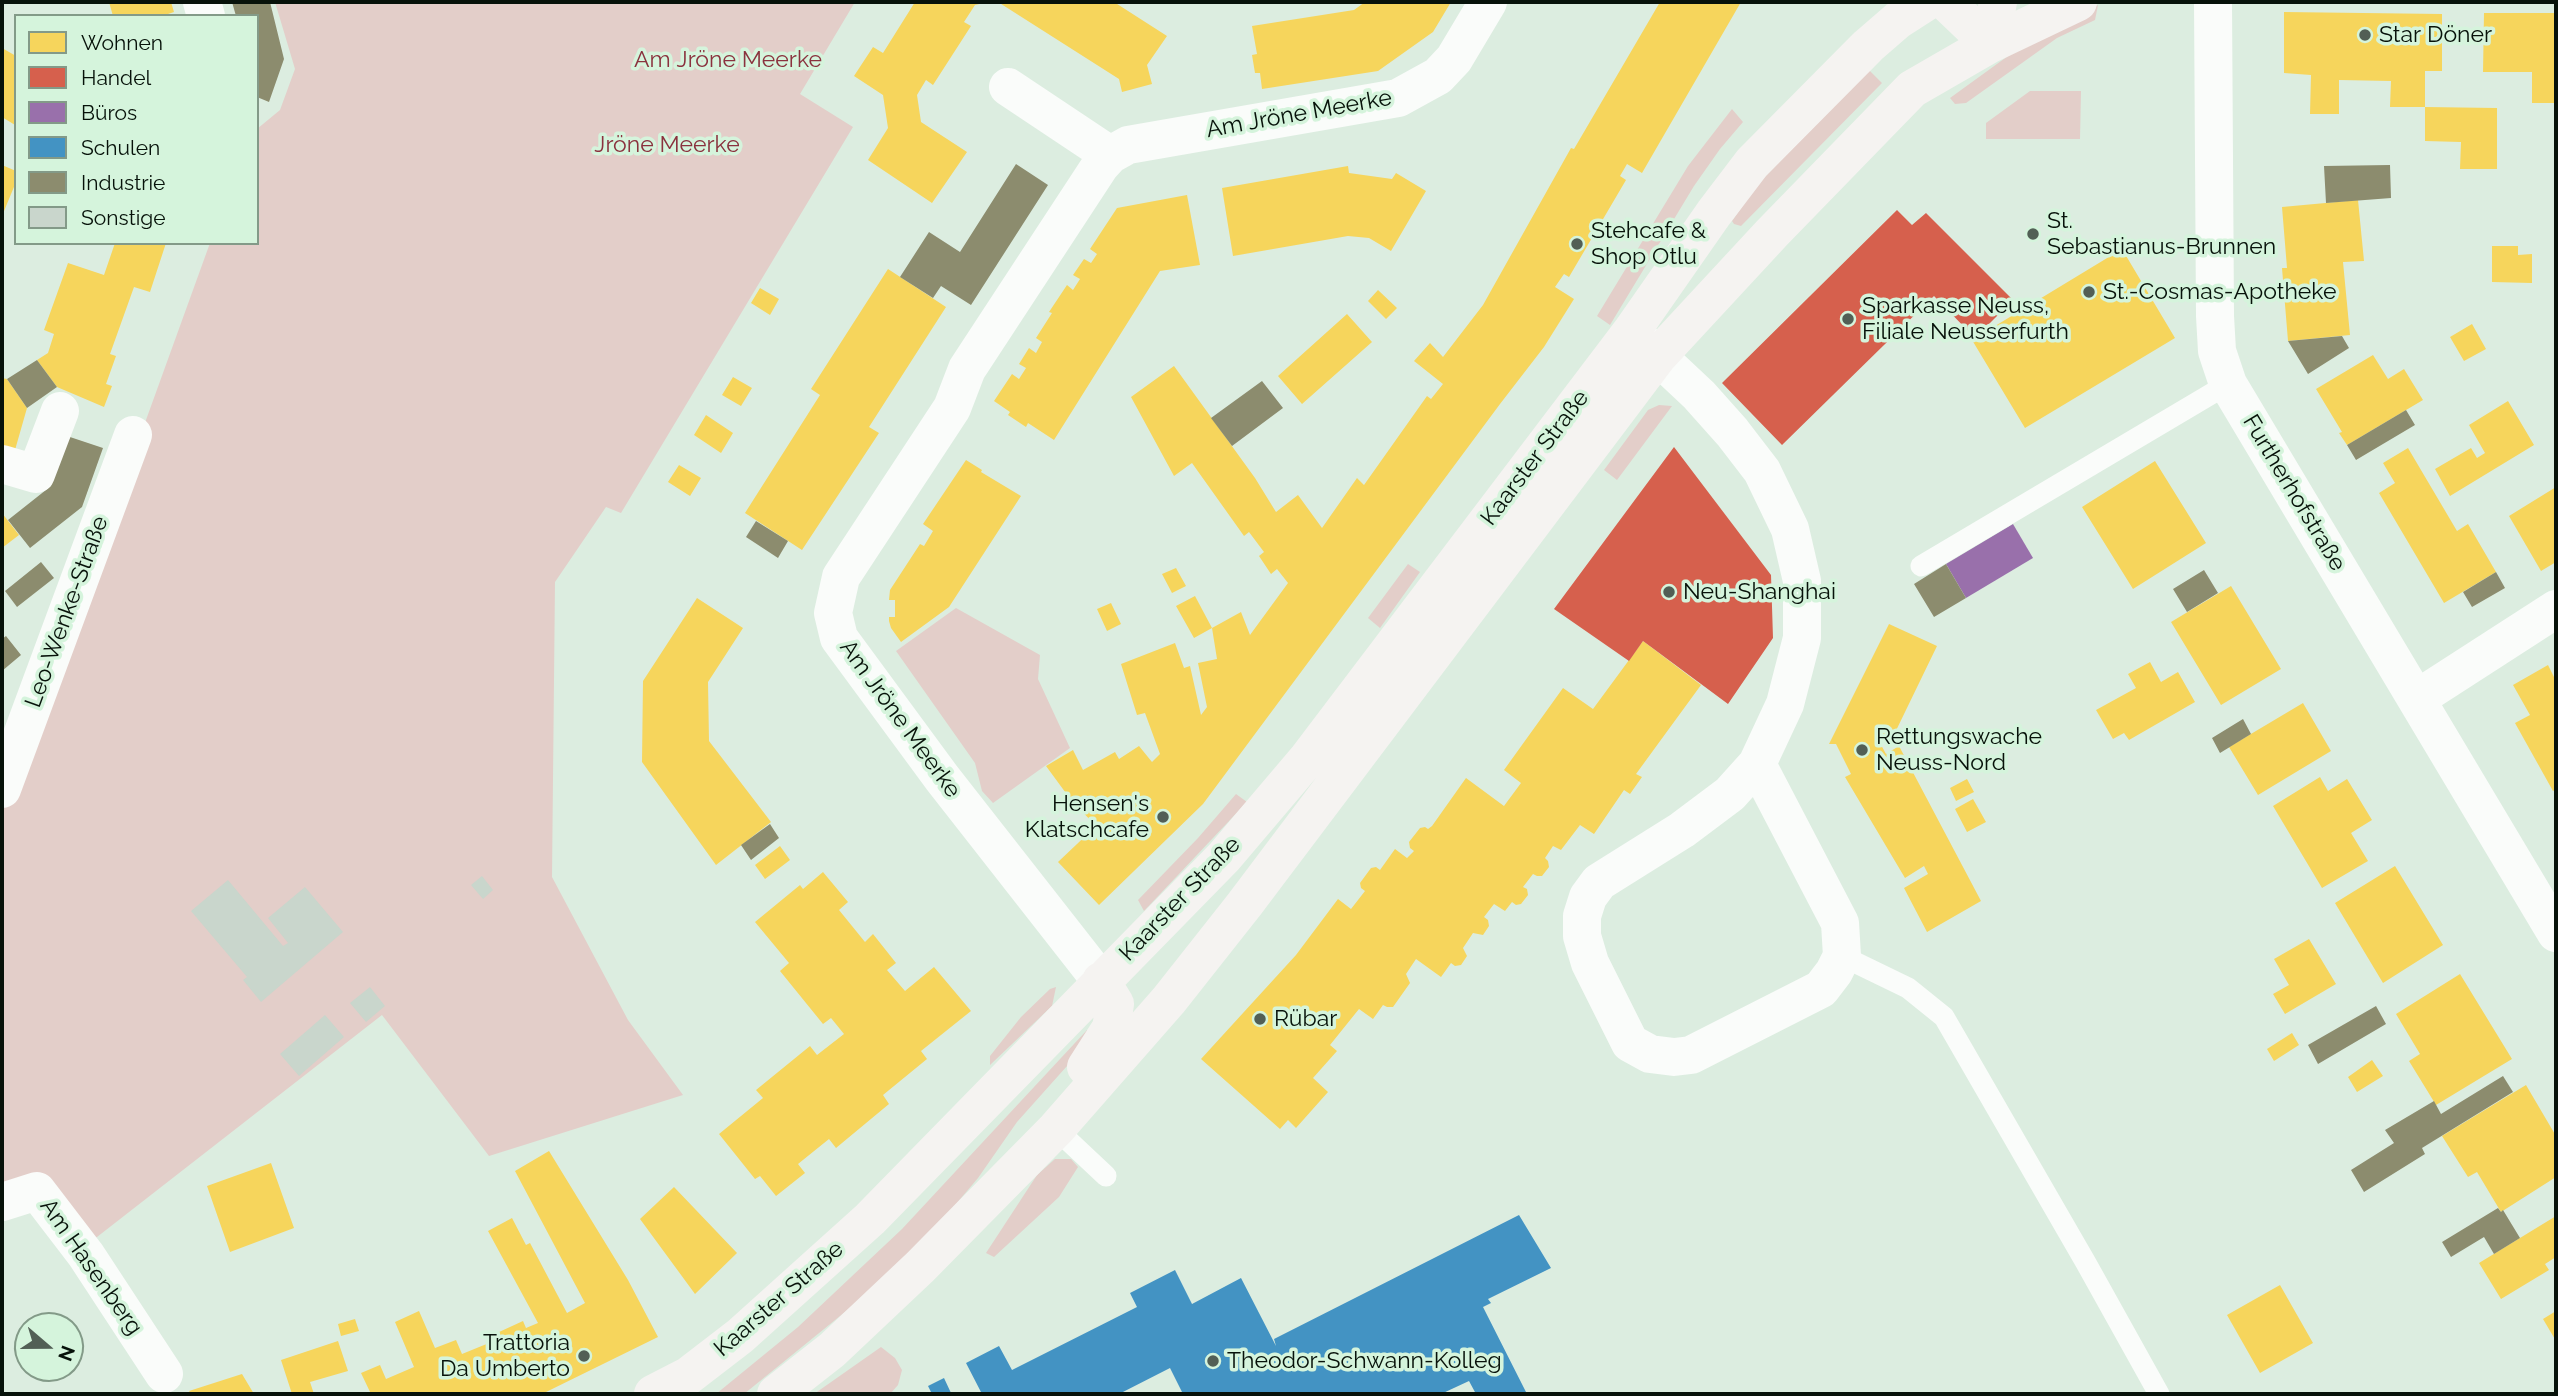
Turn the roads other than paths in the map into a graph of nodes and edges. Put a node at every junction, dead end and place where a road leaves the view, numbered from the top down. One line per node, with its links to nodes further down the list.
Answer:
1 (1488, 2): 9 (street, Am Jröne Meerke)
2 (1926, 2): 10 (main road, Kaarster Straße)
3 (1946, 2): 7 (main road)
4 (1998, 2): 7 (main road)
5 (2078, 2): 7 (main road, Kaarster Straße)
6 (2213, 2): 11 (street, Furtherhofstraße)
7 (1990, 44): 10 (main road, Kaarster Straße)
8 (1008, 87): 9 (street)
9 (1110, 155): 22 (street, Am Jröne Meerke)
10 (1644, 344): 18 (street); 22 (main road, Kaarster Straße); 23 (main road, Kaarster Straße)
11 (2228, 384): 15 (lane); 17 (street, Furtherhofstraße)
12 (60, 411): 14 (street)
13 (133, 435): 19 (street, Leo-Wenke-Straße)
14 (2, 464)
15 (1921, 566)
16 (2556, 609): 17 (street)
17 (2418, 698): 20 (street, Furtherhofstraße)
18 (1757, 764): 21 (street); 21 (street)
19 (2, 789)
20 (2556, 933)
21 (1842, 956): 30 (lane)
22 (1101, 981): 24 (main road); 28 (main road, Kaarster Straße)
23 (1056, 1129): 24 (main road, Kaarster Straße); 25 (lane)
24 (1023, 1163): 29 (main road, Kaarster Straße)
25 (1106, 1176)
26 (2, 1202): 27 (street, Am Hasenberg)
27 (164, 1374)
28 (653, 1394)
29 (776, 1394)
30 (2159, 1394)

